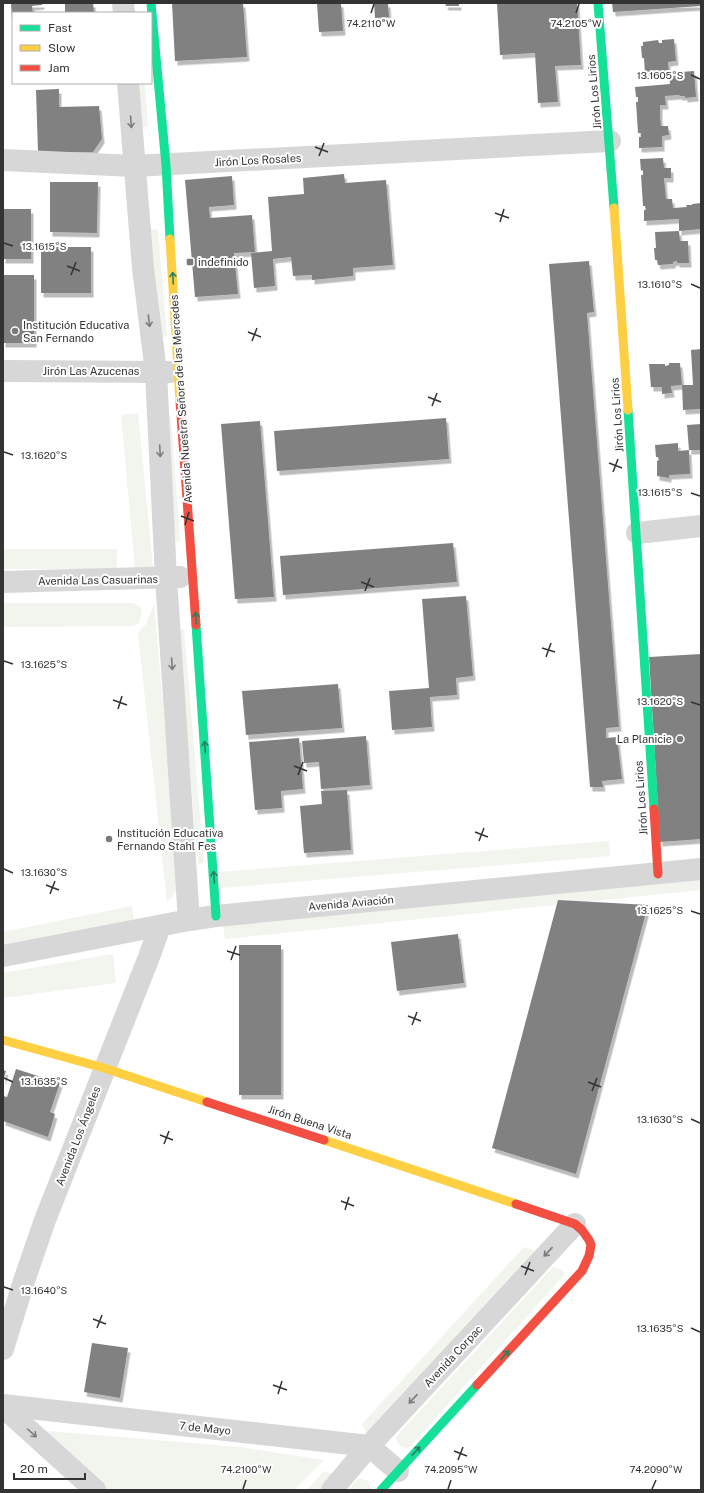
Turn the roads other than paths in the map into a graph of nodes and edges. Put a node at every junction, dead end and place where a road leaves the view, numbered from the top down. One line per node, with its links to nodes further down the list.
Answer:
1 (598, 3): 4 (street, Jirón Los Lirios)
2 (152, 23): 6 (street, Avenida Nuestra Señora de las Mercedes)
3 (128, 84): 7 (street, one-way to 7)
4 (610, 141): 6 (street, Jirón Los Rosales); 12 (street, Jirón Los Lirios)
5 (3, 160): 7 (street, Jirón Los Rosales)
6 (166, 164): 7 (street, Jirón Los Rosales); 10 (street, Avenida Nuestra Señora de las Mercedes, one-way to 6)
7 (134, 166): 9 (street, one-way to 9)
8 (3, 371): 9 (street, Jirón Las Azucenas)
9 (156, 372): 10 (street, Jirón Las Azucenas); 14 (street, one-way to 14)
10 (178, 372): 13 (street, Avenida Nuestra Señora de las Mercedes)
11 (701, 526): 12 (street)
12 (637, 533): 17 (street, Jirón Los Lirios)
13 (193, 576): 14 (street, Avenida Las Casuarinas); 18 (street, Avenida Nuestra Señora de las Mercedes, one-way to 13)
14 (166, 578): 15 (street, Avenida Las Casuarinas); 19 (street, one-way to 19)
15 (3, 582)
16 (701, 869): 17 (street, Avenida Aviación)
17 (658, 874): 18 (street, Avenida Aviación)
18 (216, 916): 19 (street, Avenida Aviación)
19 (189, 920): 20 (street, Avenida Aviación)
20 (160, 926): 21 (street, Avenida Aviación); 23 (street, Avenida Los Ángeles)
21 (3, 956)
22 (3, 1040): 23 (street, Jirón Buena Vista)
23 (104, 1068): 24 (street, Jirón Buena Vista); 25 (street, Avenida Los Ángeles)
24 (574, 1224): 27 (street, Avenida Corpac, one-way to 27); 28 (street, Jirón Buena Vista, one-way to 24)
25 (3, 1349)
26 (3, 1406): 27 (street, 7 de Mayo); 29 (street, one-way to 29)
27 (370, 1446): 28 (street); 30 (street, Avenida Corpac)
28 (398, 1471): 31 (street)
29 (95, 1490)
30 (332, 1490)
31 (381, 1490)

